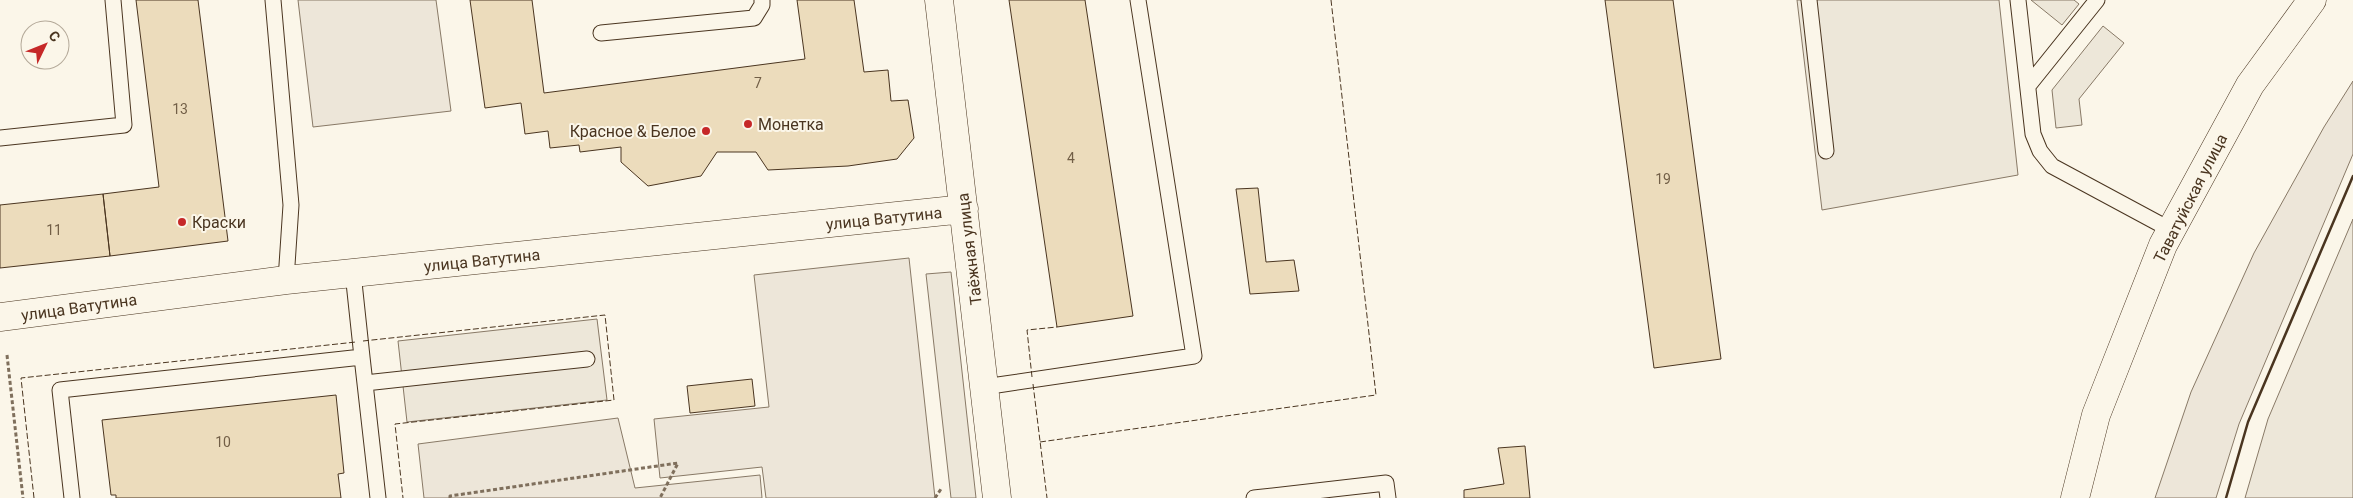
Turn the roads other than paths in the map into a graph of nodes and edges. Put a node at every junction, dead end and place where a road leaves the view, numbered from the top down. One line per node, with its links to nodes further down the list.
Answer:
1 (113, 0): 12 (lane)
2 (273, 0): 17 (lane)
3 (762, 0): 10 (lane)
4 (939, 0): 14 (street, Таёжная улица)
5 (1138, 0): 22 (lane)
6 (1809, 0): 13 (lane)
7 (2018, 0): 11 (lane)
8 (2312, 0): 15 (street, Таватуйская улица)
9 (2095, 1): 11 (lane)
10 (601, 33)
11 (2028, 86): 15 (lane)
12 (0, 138)
13 (1826, 151)
14 (964, 210): 16 (street, улица Ватутина); 22 (street, Таёжная улица)
15 (2171, 230): 28 (street, Таватуйская улица)
16 (353, 273): 17 (street, улица Ватутина); 19 (lane)
17 (286, 280): 18 (street, улица Ватутина)
18 (0, 317)
19 (362, 357): 21 (lane); 23 (lane)
20 (587, 359): 21 (lane)
21 (365, 383): 24 (lane)
22 (984, 387): 25 (street, Таёжная улица)
23 (72, 498)
24 (378, 498)
25 (997, 498)
26 (1254, 498): 27 (lane)
27 (1388, 498)
28 (2075, 498)

